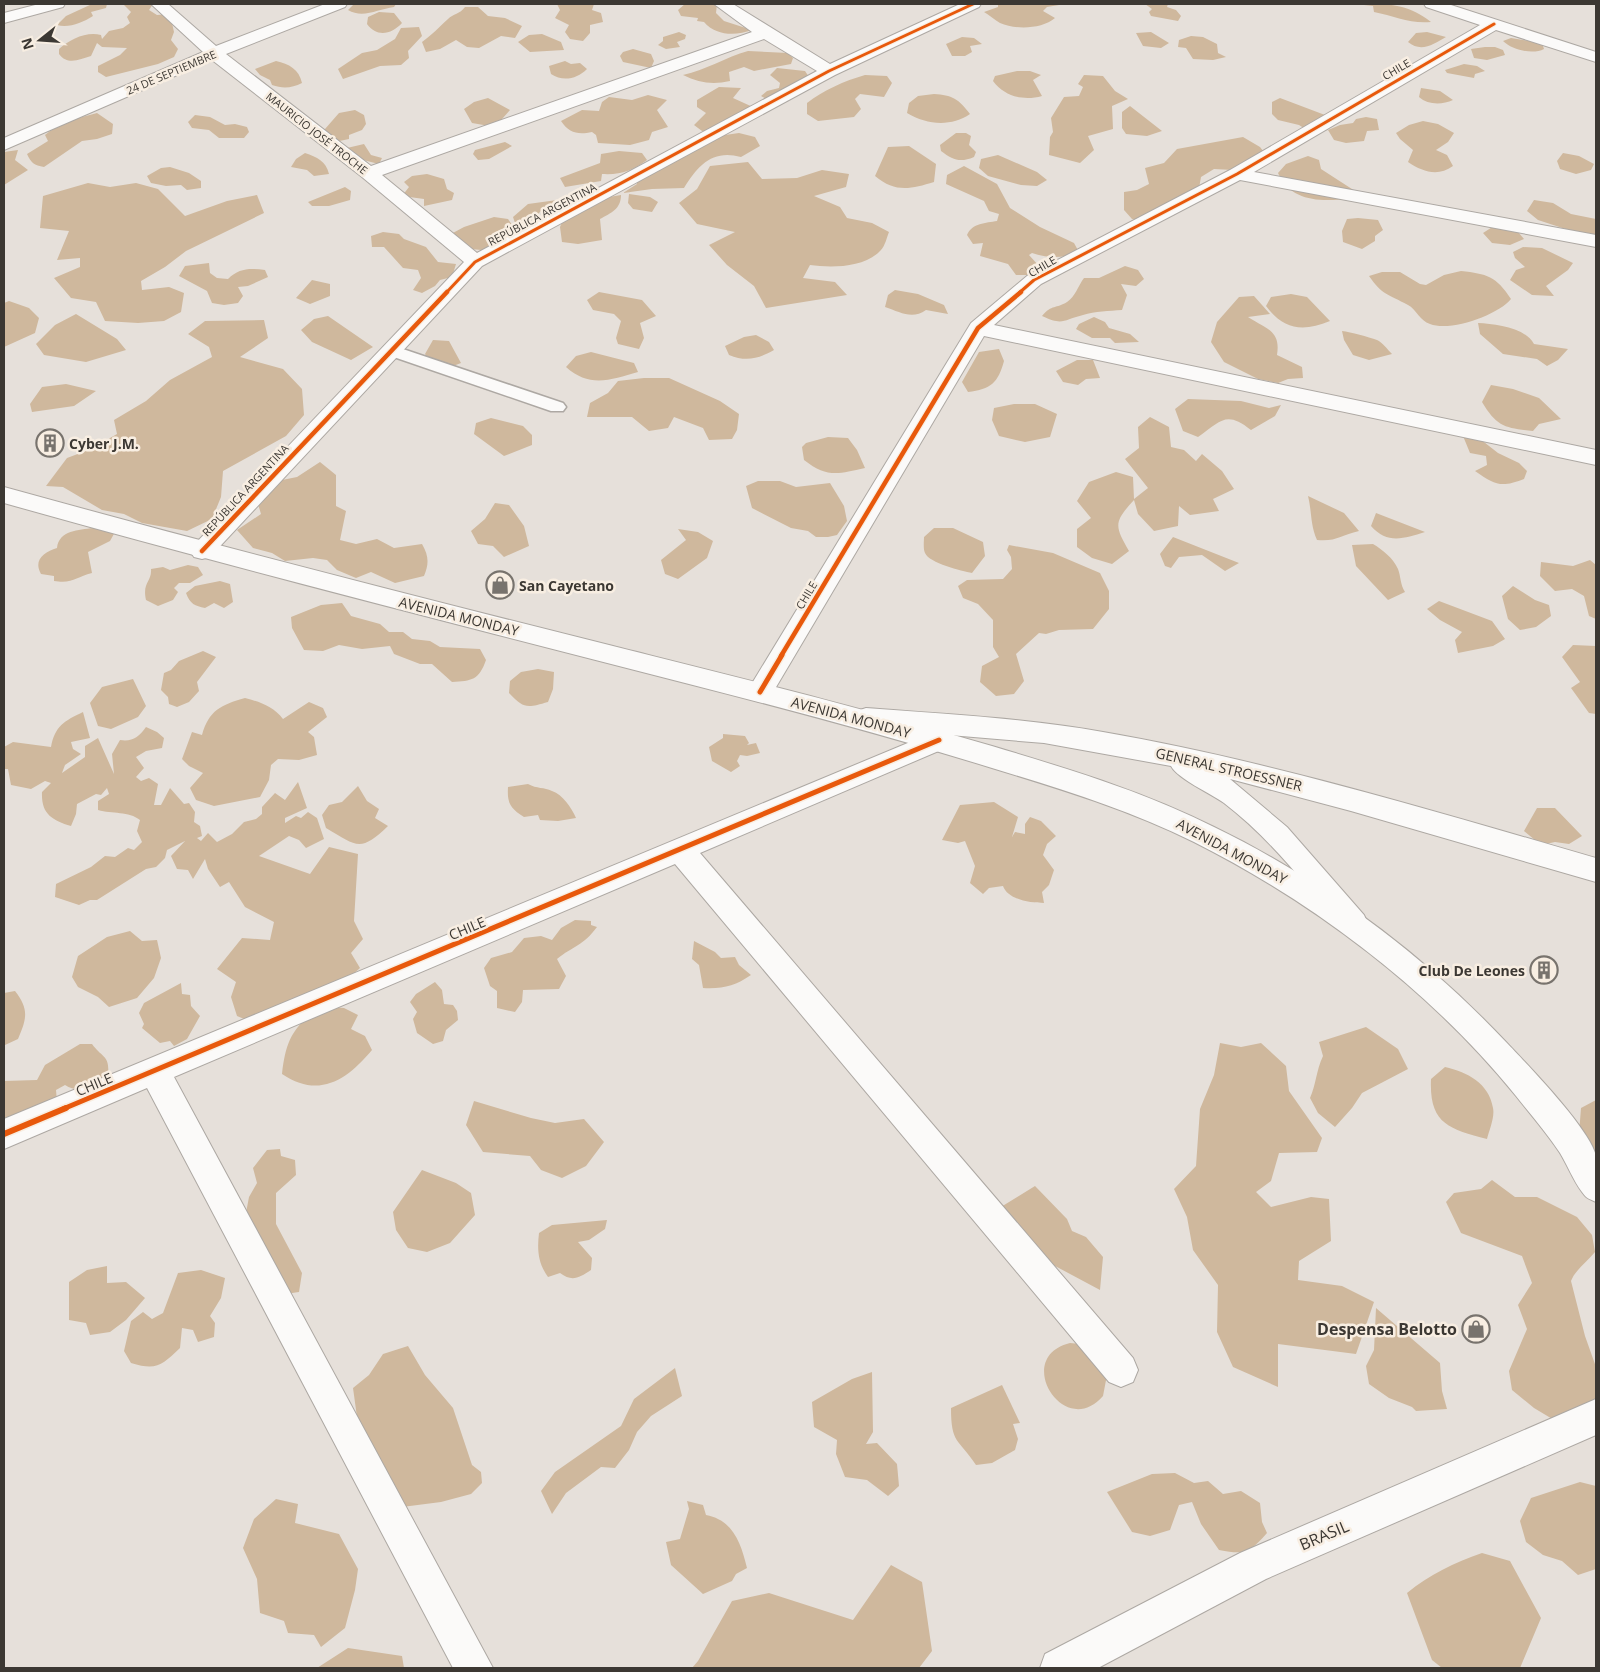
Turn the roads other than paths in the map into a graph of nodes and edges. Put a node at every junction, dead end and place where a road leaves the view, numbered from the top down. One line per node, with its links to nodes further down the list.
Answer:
1 (57, 4): 7 (street)
2 (159, 4): 10 (street, MAURICIO JOSÉ TROCHE)
3 (339, 4): 10 (street, 24 DE SEPTIEMBRE)
4 (722, 4): 9 (street)
5 (973, 4): 12 (street, REPÚBLICA ARGENTINA)
6 (1432, 4): 8 (street)
7 (4, 18)
8 (1494, 24): 11 (street); 15 (street, CHILE)
9 (765, 33): 12 (street); 14 (street)
10 (214, 54): 13 (street, 24 DE SEPTIEMBRE); 14 (street, MAURICIO JOSÉ TROCHE)
11 (1596, 57)
12 (829, 71): 17 (street, REPÚBLICA ARGENTINA)
13 (4, 145)
14 (369, 173): 17 (street, MAURICIO JOSÉ TROCHE)
15 (1237, 174): 16 (street); 18 (street, CHILE)
16 (1596, 240)
17 (475, 262): 19 (street, REPÚBLICA ARGENTINA)
18 (978, 328): 21 (street); 24 (street, CHILE)
19 (391, 350): 20 (lane); 23 (street, REPÚBLICA ARGENTINA)
20 (558, 407)
21 (1596, 458)
22 (4, 496): 23 (street, AVENIDA MONDAY)
23 (202, 551): 24 (street, AVENIDA MONDAY)
24 (760, 692): 25 (street, AVENIDA MONDAY)
25 (852, 717): 26 (street, AVENIDA MONDAY); 27 (street, GENERAL STROESSNER)
26 (939, 740): 28 (street, CHILE); 30 (street, AVENIDA MONDAY)
27 (1158, 753): 29 (street, GENERAL STROESSNER); 30 (street)
28 (681, 851): 31 (street, CHILE); 34 (street)
29 (1596, 870)
30 (1361, 933): 33 (street, AVENIDA MONDAY)
31 (154, 1071): 32 (street, CHILE); 36 (street)
32 (4, 1134)
33 (1596, 1186)
34 (1121, 1370)
35 (1596, 1417): 37 (street, BRASIL)
36 (474, 1668)
37 (1059, 1668)

